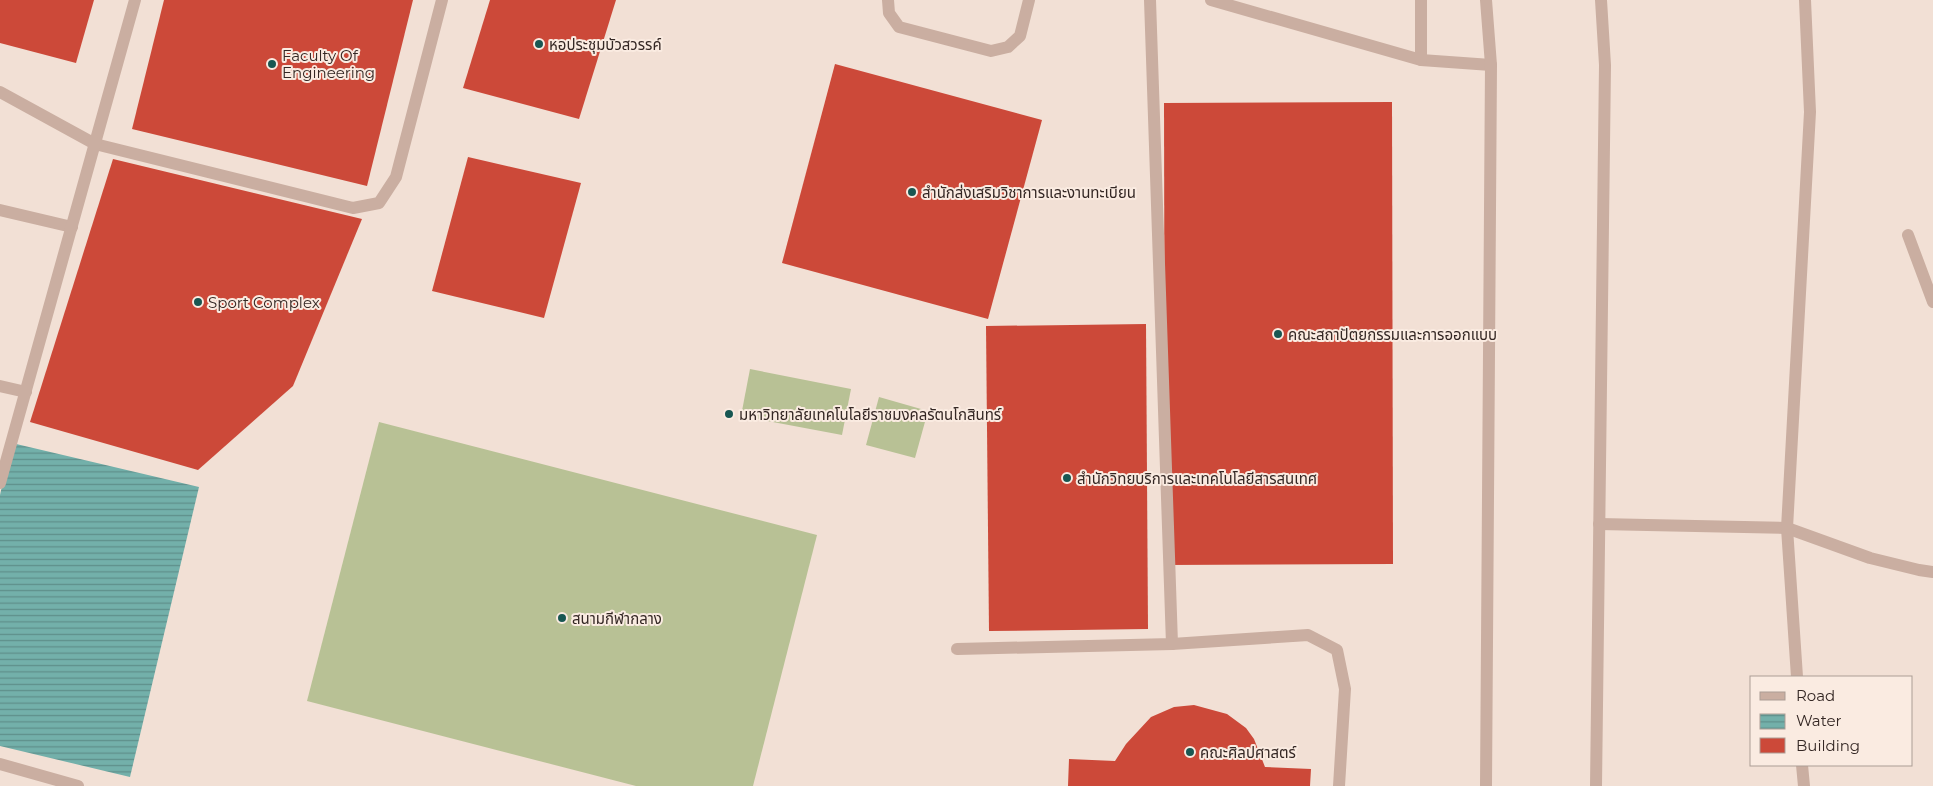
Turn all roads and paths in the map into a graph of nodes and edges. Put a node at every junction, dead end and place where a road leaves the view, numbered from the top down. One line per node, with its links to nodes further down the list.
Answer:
1 (135, 0): 14 (street)
2 (442, 0): 14 (street)
3 (888, 0): 4 (street)
4 (1029, 0)
5 (1150, 0): 25 (street)
6 (1211, 0): 11 (street)
7 (1421, 0): 11 (street)
8 (1486, 0): 12 (street)
9 (1601, 0): 22 (street)
10 (1805, 0): 23 (street)
11 (1421, 60): 12 (street)
12 (1491, 65): 32 (street)
13 (0, 92): 14 (street)
14 (95, 144): 16 (street)
15 (0, 210): 16 (street)
16 (72, 227): 20 (street)
17 (1908, 235): 18 (street)
18 (1933, 302)
19 (0, 386): 20 (street)
20 (26, 392): 21 (street)
21 (0, 483)
22 (1599, 524): 23 (street); 33 (street)
23 (1787, 528): 24 (street); 27 (street)
24 (1933, 572)
25 (1172, 644): 26 (street); 31 (street)
26 (957, 649)
27 (1797, 676)
28 (0, 764): 30 (street)
29 (1802, 766): 34 (street)
30 (78, 786)
31 (1339, 786)
32 (1486, 786)
33 (1596, 786)
34 (1804, 786)

